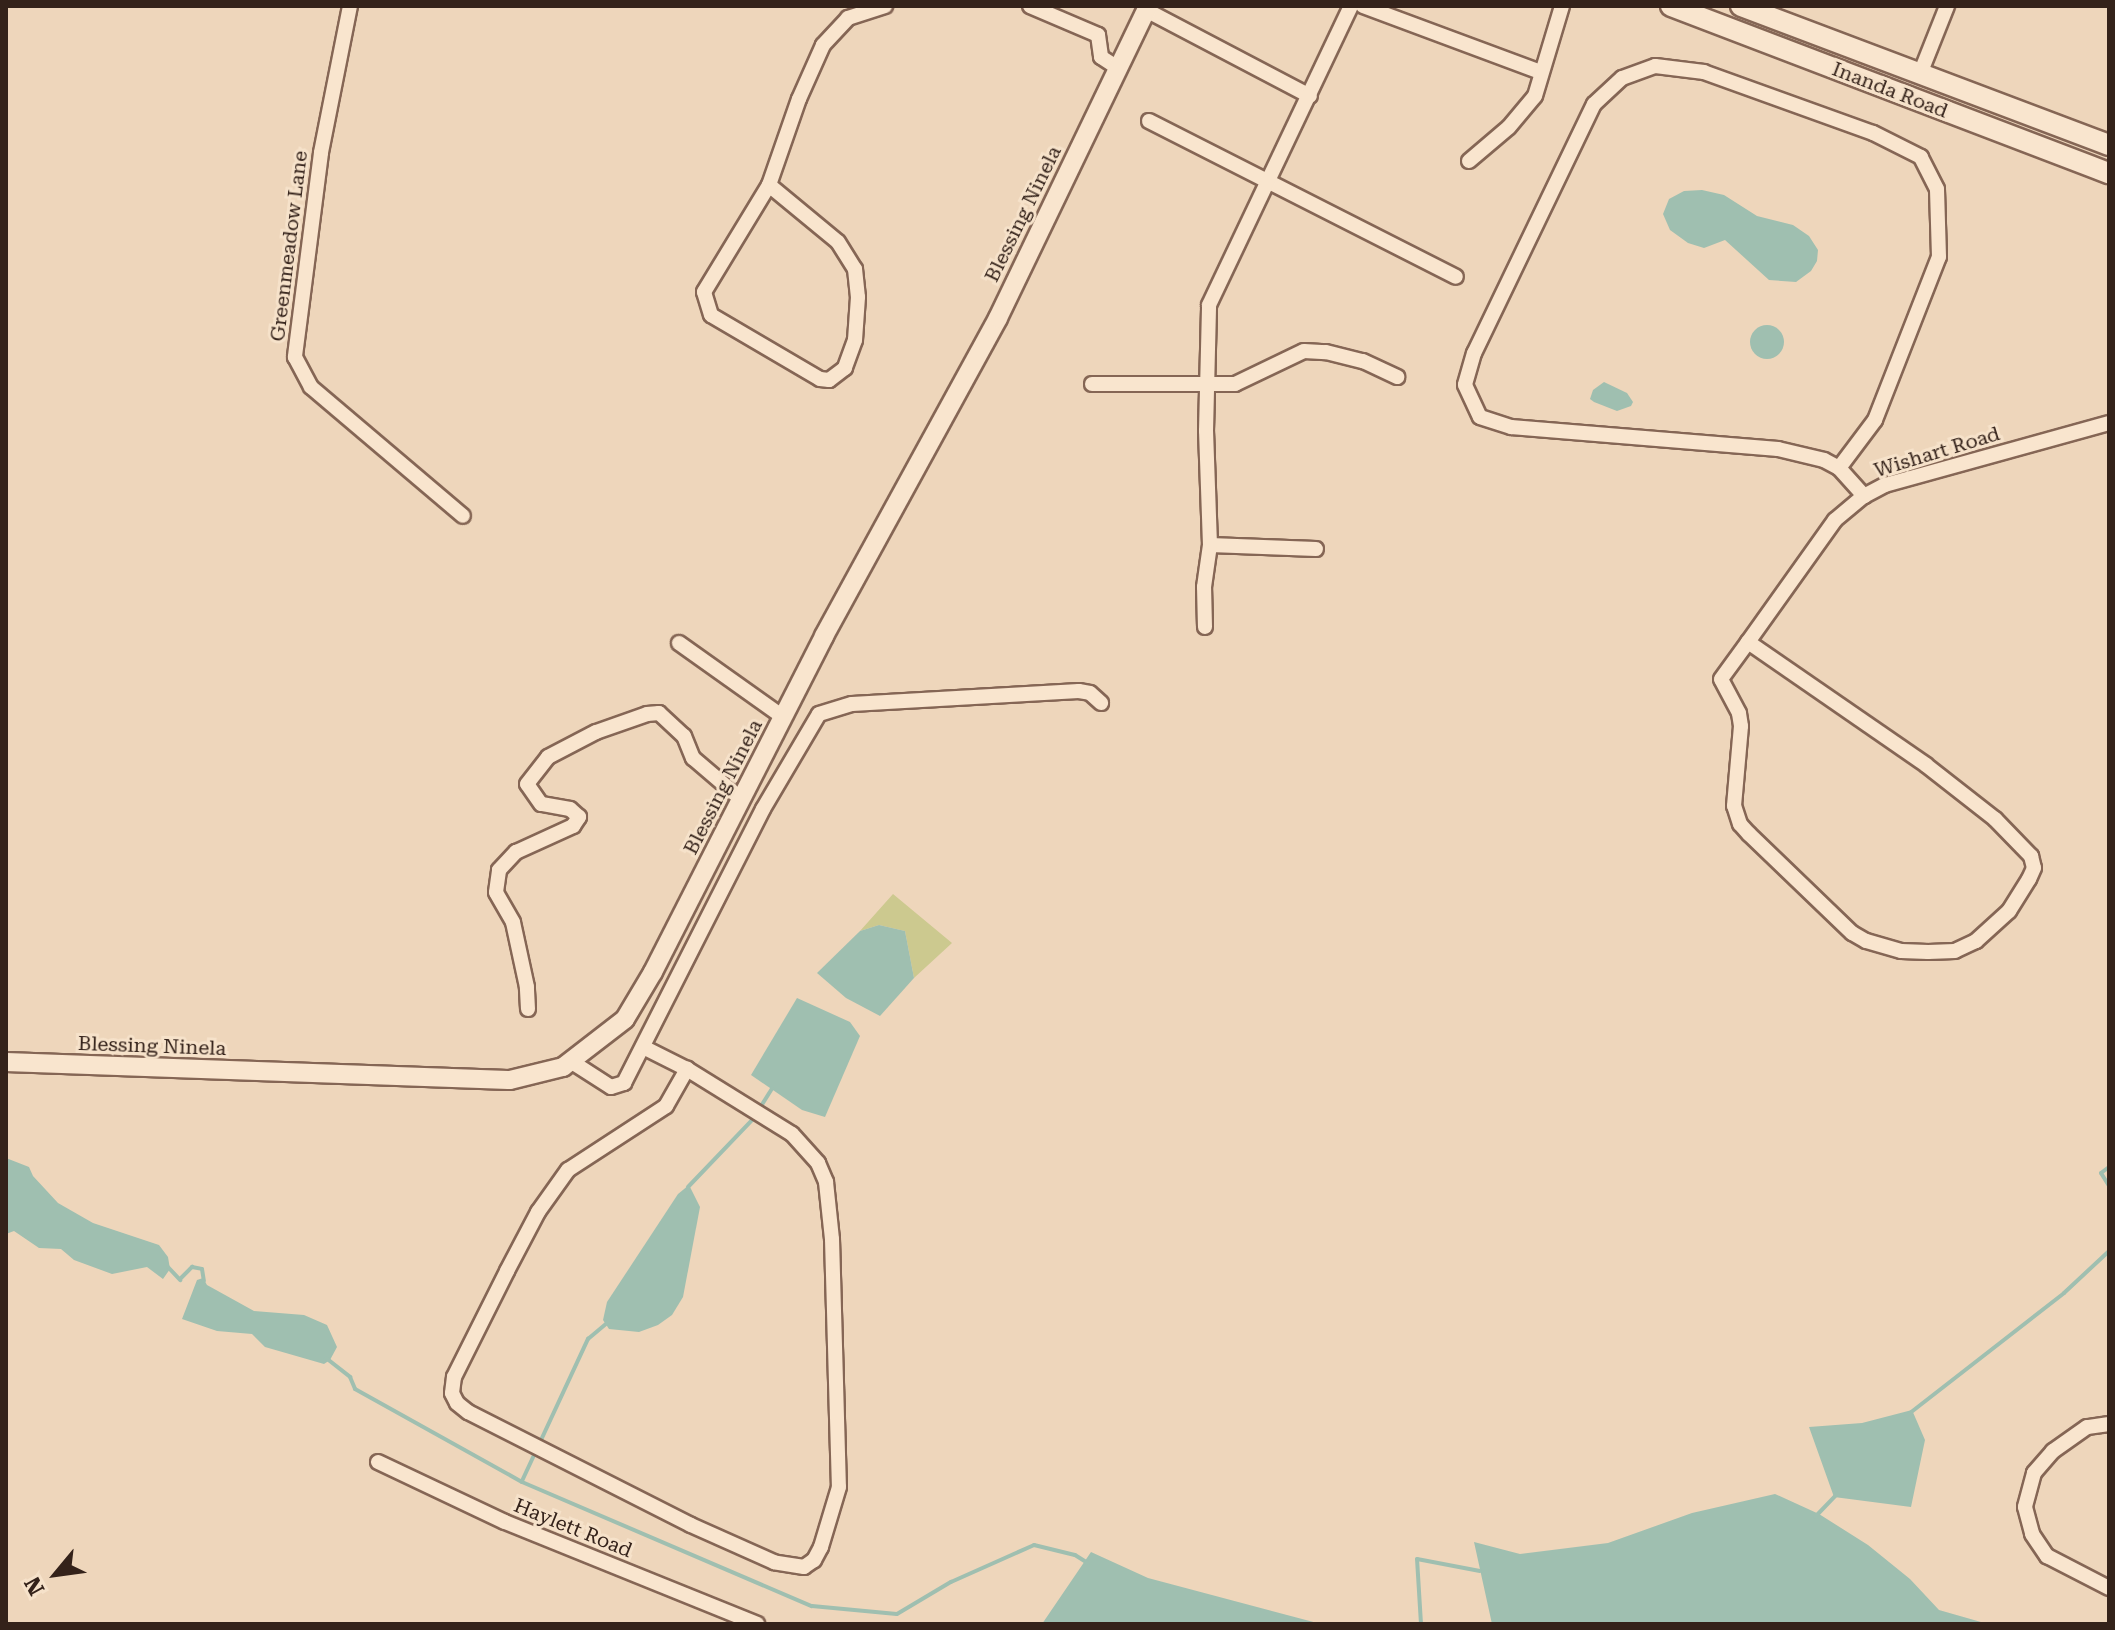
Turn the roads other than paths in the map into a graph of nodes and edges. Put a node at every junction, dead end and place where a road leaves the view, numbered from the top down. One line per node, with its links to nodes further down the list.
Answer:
1 (350, 6): 28 (street, Greenmeadow Lane)
2 (885, 6): 20 (street)
3 (1030, 6): 11 (street)
4 (1351, 6): 14 (street)
5 (1363, 6): 12 (street)
6 (1562, 6): 12 (street)
7 (1671, 6): 18 (main road, Inanda Road)
8 (1741, 6): 13 (main road, Inanda Road)
9 (1947, 6): 13 (street)
10 (1147, 8): 11 (street, Blessing Ninela); 14 (street)
11 (1118, 68): 35 (street, Blessing Ninela)
12 (1540, 72): 17 (street)
13 (1920, 74): 16 (main road, Inanda Road)
14 (1310, 96): 19 (street)
15 (1149, 121): 19 (street)
16 (2109, 145)
17 (1469, 161)
18 (2109, 173)
19 (1264, 183): 21 (street); 23 (street)
20 (769, 185): 20 (street)
21 (1456, 277)
22 (1397, 377): 23 (street)
23 (1207, 383): 24 (street); 29 (street)
24 (1092, 384)
25 (2109, 423): 27 (street, Wishart Road)
26 (1839, 468): 26 (street); 27 (street)
27 (1864, 496): 32 (street, Wishart Road)
28 (463, 516)
29 (1210, 545): 30 (street); 31 (street)
30 (1316, 549)
31 (1205, 627)
32 (1748, 642): 32 (street, Wishart Road)
33 (679, 643): 35 (street)
34 (1101, 703): 38 (street)
35 (783, 717): 36 (street, Blessing Ninela)
36 (741, 799): 37 (street); 40 (street, Blessing Ninela)
37 (528, 1009)
38 (643, 1047): 40 (street); 41 (street)
39 (6, 1062): 40 (street, Blessing Ninela)
40 (572, 1062)
41 (687, 1069): 41 (street)
42 (2109, 1424): 44 (street)
43 (378, 1462): 45 (street, Haylett Road)
44 (2109, 1588)
45 (757, 1624)

